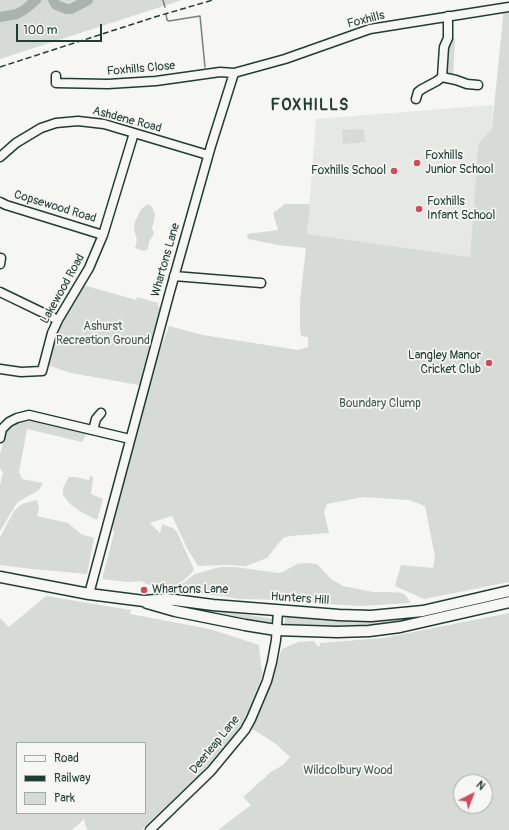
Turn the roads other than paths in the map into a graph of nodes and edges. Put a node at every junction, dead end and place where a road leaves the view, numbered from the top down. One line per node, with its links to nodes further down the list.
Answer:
1 (509, 7): 2 (street, Foxhills)
2 (448, 16): 3 (street, Foxhills); 5 (street)
3 (234, 73): 4 (street, Foxhills Close); 9 (street, Whartons Lane)
4 (56, 76)
5 (442, 77): 6 (street); 7 (street)
6 (478, 85)
7 (416, 99)
8 (134, 133): 9 (street, Ashdene Road); 10 (street, Ashdene Road); 12 (street, Lakewood Road)
9 (208, 155): 13 (street, Whartons Lane)
10 (0, 157)
11 (0, 202): 12 (street, Copsewood Road)
12 (103, 234): 16 (street, Lakewood Road)
13 (174, 276): 14 (street); 22 (street, Whartons Lane)
14 (261, 283)
15 (0, 292): 16 (street)
16 (58, 320): 17 (street, Lakewood Road)
17 (0, 369)
18 (101, 413): 20 (street)
19 (1, 429): 20 (street); 21 (street)
20 (93, 430): 22 (street)
21 (0, 438)
22 (130, 439): 25 (street, Whartons Lane)
23 (0, 577): 25 (main road, Hunters Hill)
24 (509, 591): 28 (main road, Hunters Hill)
25 (89, 594): 26 (main road, Hunters Hill)
26 (144, 601): 28 (main road, Hunters Hill); 29 (main road)
27 (509, 602): 29 (main road)
28 (278, 611): 29 (street, Deerleap Lane)
29 (276, 630): 30 (street, Deerleap Lane)
30 (150, 830)

